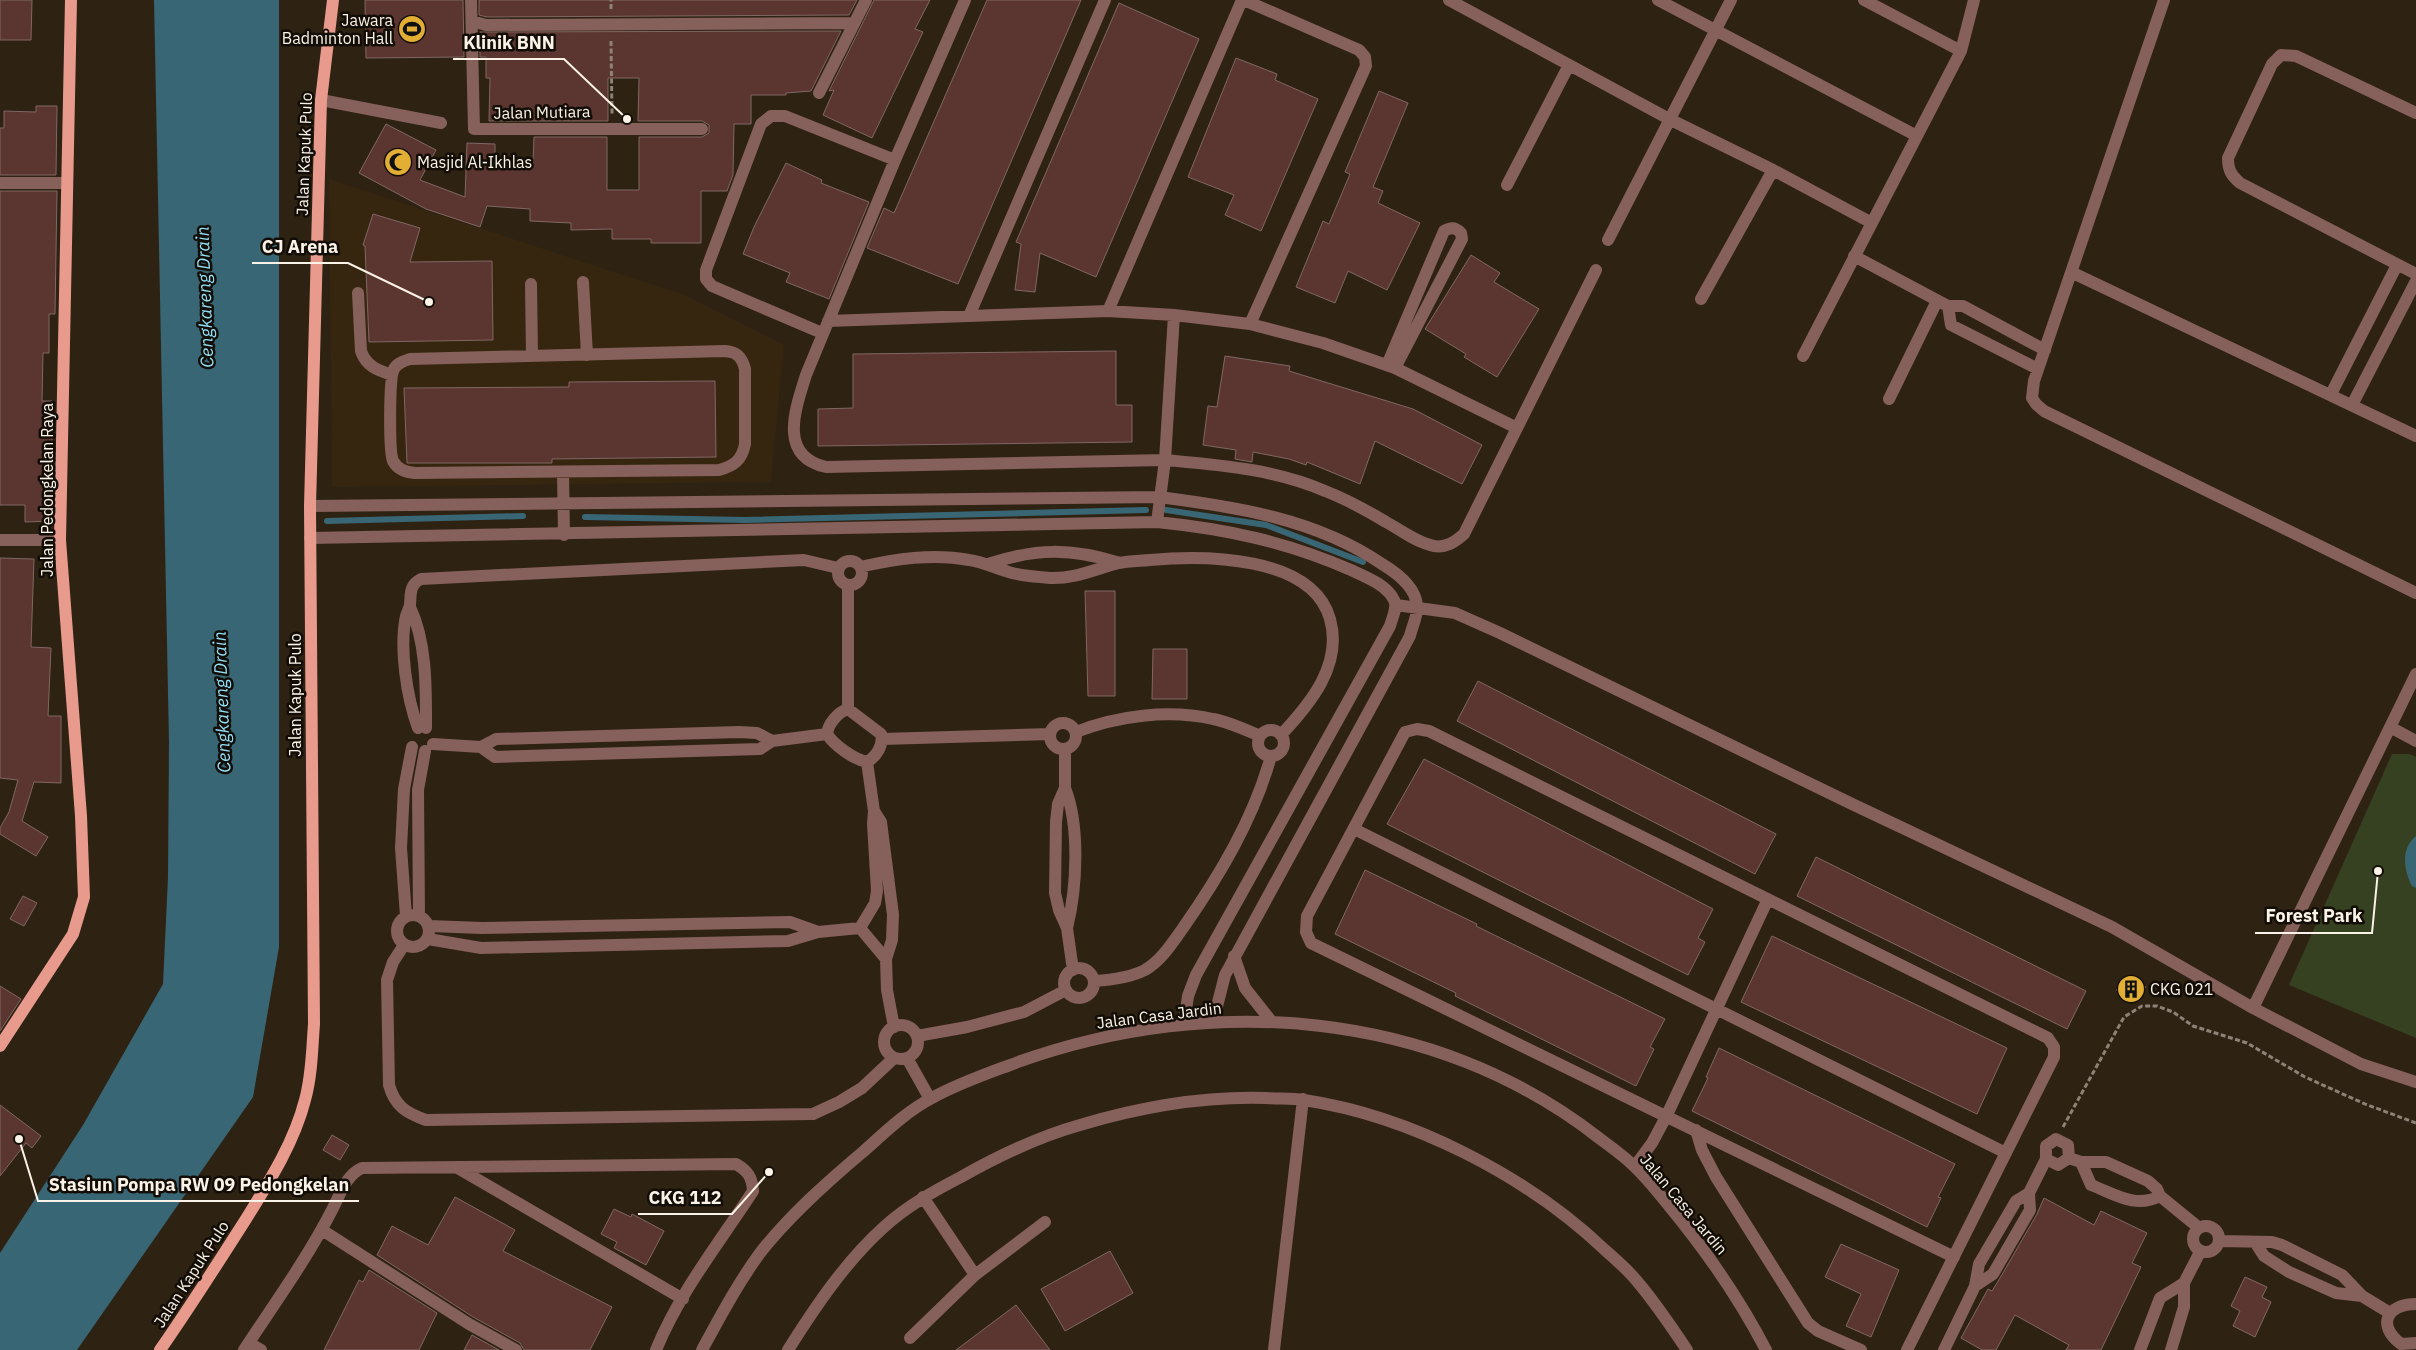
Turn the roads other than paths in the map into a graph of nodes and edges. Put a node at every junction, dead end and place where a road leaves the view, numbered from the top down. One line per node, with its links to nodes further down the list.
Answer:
1 (71, 0): 29 (main road, Jalan Pedongkelan Raya)
2 (332, 0): 20 (main road, Jalan Kapuk Pulo)
3 (471, 0): 14 (street)
4 (866, 0): 15 (street)
5 (965, 0): 26 (street)
6 (1106, 0): 46 (street)
7 (1243, 0): 44 (street); 48 (street)
8 (1449, 0): 18 (street)
9 (1658, 0): 16 (street)
10 (1730, 0): 16 (street)
11 (1864, 0): 17 (street)
12 (1974, 0): 17 (street)
13 (2164, 0): 36 (street)
14 (472, 21): 15 (street); 24 (street, Jalan Mutiara)
15 (854, 23): 19 (street)
16 (1716, 30): 22 (street); 25 (street)
17 (1961, 51): 25 (street)
18 (1570, 66): 22 (street); 30 (street)
19 (819, 93)
20 (321, 100): 23 (street); 66 (main road, Jalan Kapuk Pulo)
21 (2416, 113): 34 (street)
22 (1671, 120): 27 (street); 32 (street)
23 (441, 123)
24 (702, 128)
25 (1917, 136): 31 (street)
26 (895, 160): 47 (street); 49 (street)
27 (1773, 170): 31 (street); 42 (street)
28 (0, 183): 29 (street)
29 (67, 183): 71 (main road, Jalan Pedongkelan Raya)
30 (1507, 185)
31 (1872, 223): 33 (street)
32 (1608, 240)
33 (1854, 256): 43 (street); 53 (street)
34 (2397, 265): 37 (street); 57 (street)
35 (1596, 270): 60 (street)
36 (2073, 273): 50 (street); 57 (street)
37 (2416, 274)
38 (2416, 281): 59 (street)
39 (583, 282): 51 (street)
40 (531, 284): 52 (street)
41 (358, 293): 56 (street)
42 (1701, 298)
43 (1943, 304): 50 (street); 55 (street); 58 (street)
44 (1108, 311): 45 (street); 46 (street)
45 (1174, 315): 48 (street); 62 (street)
46 (969, 316): 47 (street)
47 (828, 321): 49 (street)
48 (1250, 324): 54 (street)
49 (822, 333): 62 (street)
50 (2045, 350): 55 (street)
51 (587, 355): 52 (street); 63 (street)
52 (532, 356): 56 (street)
53 (1803, 356)
54 (1391, 367): 54 (street); 60 (street)
55 (2038, 368): 77 (street)
56 (392, 375): 63 (street)
57 (2331, 394): 59 (street)
58 (1889, 398)
59 (2352, 405): 61 (street)
60 (1517, 428): 62 (street)
61 (2416, 436)
62 (1165, 460): 64 (street)
63 (563, 472): 65 (street)
64 (1159, 497): 65 (street); 67 (street); 80 (street)
65 (565, 504): 66 (street); 68 (street)
66 (310, 506): 69 (main road, Jalan Kapuk Pulo)
67 (1157, 522): 68 (street); 78 (street)
68 (564, 535): 69 (street)
69 (310, 538): 153 (main road, Jalan Kapuk Pulo)
70 (0, 540): 71 (street)
71 (60, 540): 122 (main road, Jalan Pedongkelan Raya)
72 (1120, 563): 73 (street); 73 (street); 88 (street)
73 (988, 564): 74 (street)
74 (860, 567): 75 (street); 76 (street)
75 (838, 568): 76 (street); 79 (street)
76 (848, 585): 82 (street)
77 (2416, 593)
78 (1396, 605): 80 (street); 119 (street)
79 (410, 606): 84 (street); 84 (street)
80 (1418, 606): 110 (street); 116 (street)
81 (2416, 674): 83 (street)
82 (848, 709): 86 (street); 90 (street)
83 (2390, 727): 91 (street); 116 (street)
84 (422, 728): 93 (street); 95 (street)
85 (1076, 732): 87 (street); 89 (street); 96 (street)
86 (827, 734): 92 (street); 98 (street)
87 (1050, 734): 90 (street); 96 (street)
88 (1281, 735): 89 (street); 97 (street)
89 (1260, 736): 97 (street)
90 (882, 739): 98 (street)
91 (2416, 740)
92 (772, 741): 94 (street); 94 (street)
93 (412, 747): 95 (street); 104 (street)
94 (481, 747): 95 (street)
95 (429, 748): 103 (street)
96 (1065, 749): 99 (street)
97 (1272, 756): 113 (street)
98 (867, 762): 100 (street)
99 (1065, 788): 106 (street); 106 (street)
100 (874, 811): 105 (street); 111 (street)
101 (1354, 829): 102 (street); 115 (street); 127 (street)
102 (1768, 899): 115 (street); 129 (street)
103 (419, 915): 104 (street); 107 (street)
104 (406, 916): 109 (street)
105 (860, 928): 108 (street); 111 (street)
106 (1067, 928): 112 (street)
107 (428, 932): 108 (street); 108 (street); 109 (street)
108 (818, 932)
109 (404, 945): 123 (street)
110 (1234, 956): 117 (street); 118 (street)
111 (886, 959): 120 (street)
112 (1073, 970): 113 (street); 114 (street)
113 (1094, 982): 114 (street)
114 (1066, 990): 121 (street)
115 (1716, 1008): 127 (street); 129 (street)
116 (2253, 1008): 124 (street)
117 (1271, 1021): 118 (street, Jalan Casa Jardin); 132 (street, Jalan Casa Jardin)
118 (1213, 1022): 119 (street, Jalan Casa Jardin)
119 (1184, 1024): 125 (street, Jalan Casa Jardin)
120 (894, 1027): 121 (street); 123 (street)
121 (917, 1036): 123 (street)
122 (0, 1046)
123 (901, 1058): 125 (street)
124 (2416, 1082)
125 (930, 1099): 157 (street, Jalan Casa Jardin)
126 (1303, 1099): 135 (street); 159 (street); 160 (street)
127 (1666, 1118): 128 (street); 132 (street)
128 (1696, 1130): 142 (street); 162 (street)
129 (2006, 1153): 142 (street)
130 (2046, 1159): 131 (street); 131 (street); 164 (street)
131 (2075, 1160): 134 (street); 134 (street)
132 (1634, 1166): 161 (street, Jalan Casa Jardin)
133 (456, 1167): 138 (street); 146 (street); 146 (street)
134 (2160, 1196): 137 (street)
135 (923, 1197): 143 (street); 158 (street)
136 (1046, 1222): 143 (street)
137 (2198, 1227): 139 (street); 141 (street)
138 (322, 1230): 151 (street); 155 (street)
139 (2220, 1241): 140 (street); 141 (street)
140 (2255, 1242): 145 (street); 145 (street)
141 (2200, 1252): 144 (street)
142 (1954, 1257): 163 (street)
143 (975, 1275): 149 (street)
144 (2184, 1283): 165 (street); 166 (street)
145 (2362, 1296): 148 (street)
146 (683, 1299): 156 (street)
147 (2416, 1304): 148 (street)
148 (2390, 1313): 152 (street)
149 (910, 1338)
150 (2416, 1343): 152 (street)
151 (247, 1346): 154 (street)
152 (2399, 1347)
153 (160, 1350)
154 (261, 1350)
155 (516, 1350)
156 (656, 1350)
157 (702, 1350)
158 (788, 1350)
159 (1274, 1350)
160 (1687, 1350)
161 (1766, 1350)
162 (1861, 1350)
163 (1906, 1350)
164 (1944, 1350)
165 (2140, 1350)
166 (2170, 1350)

